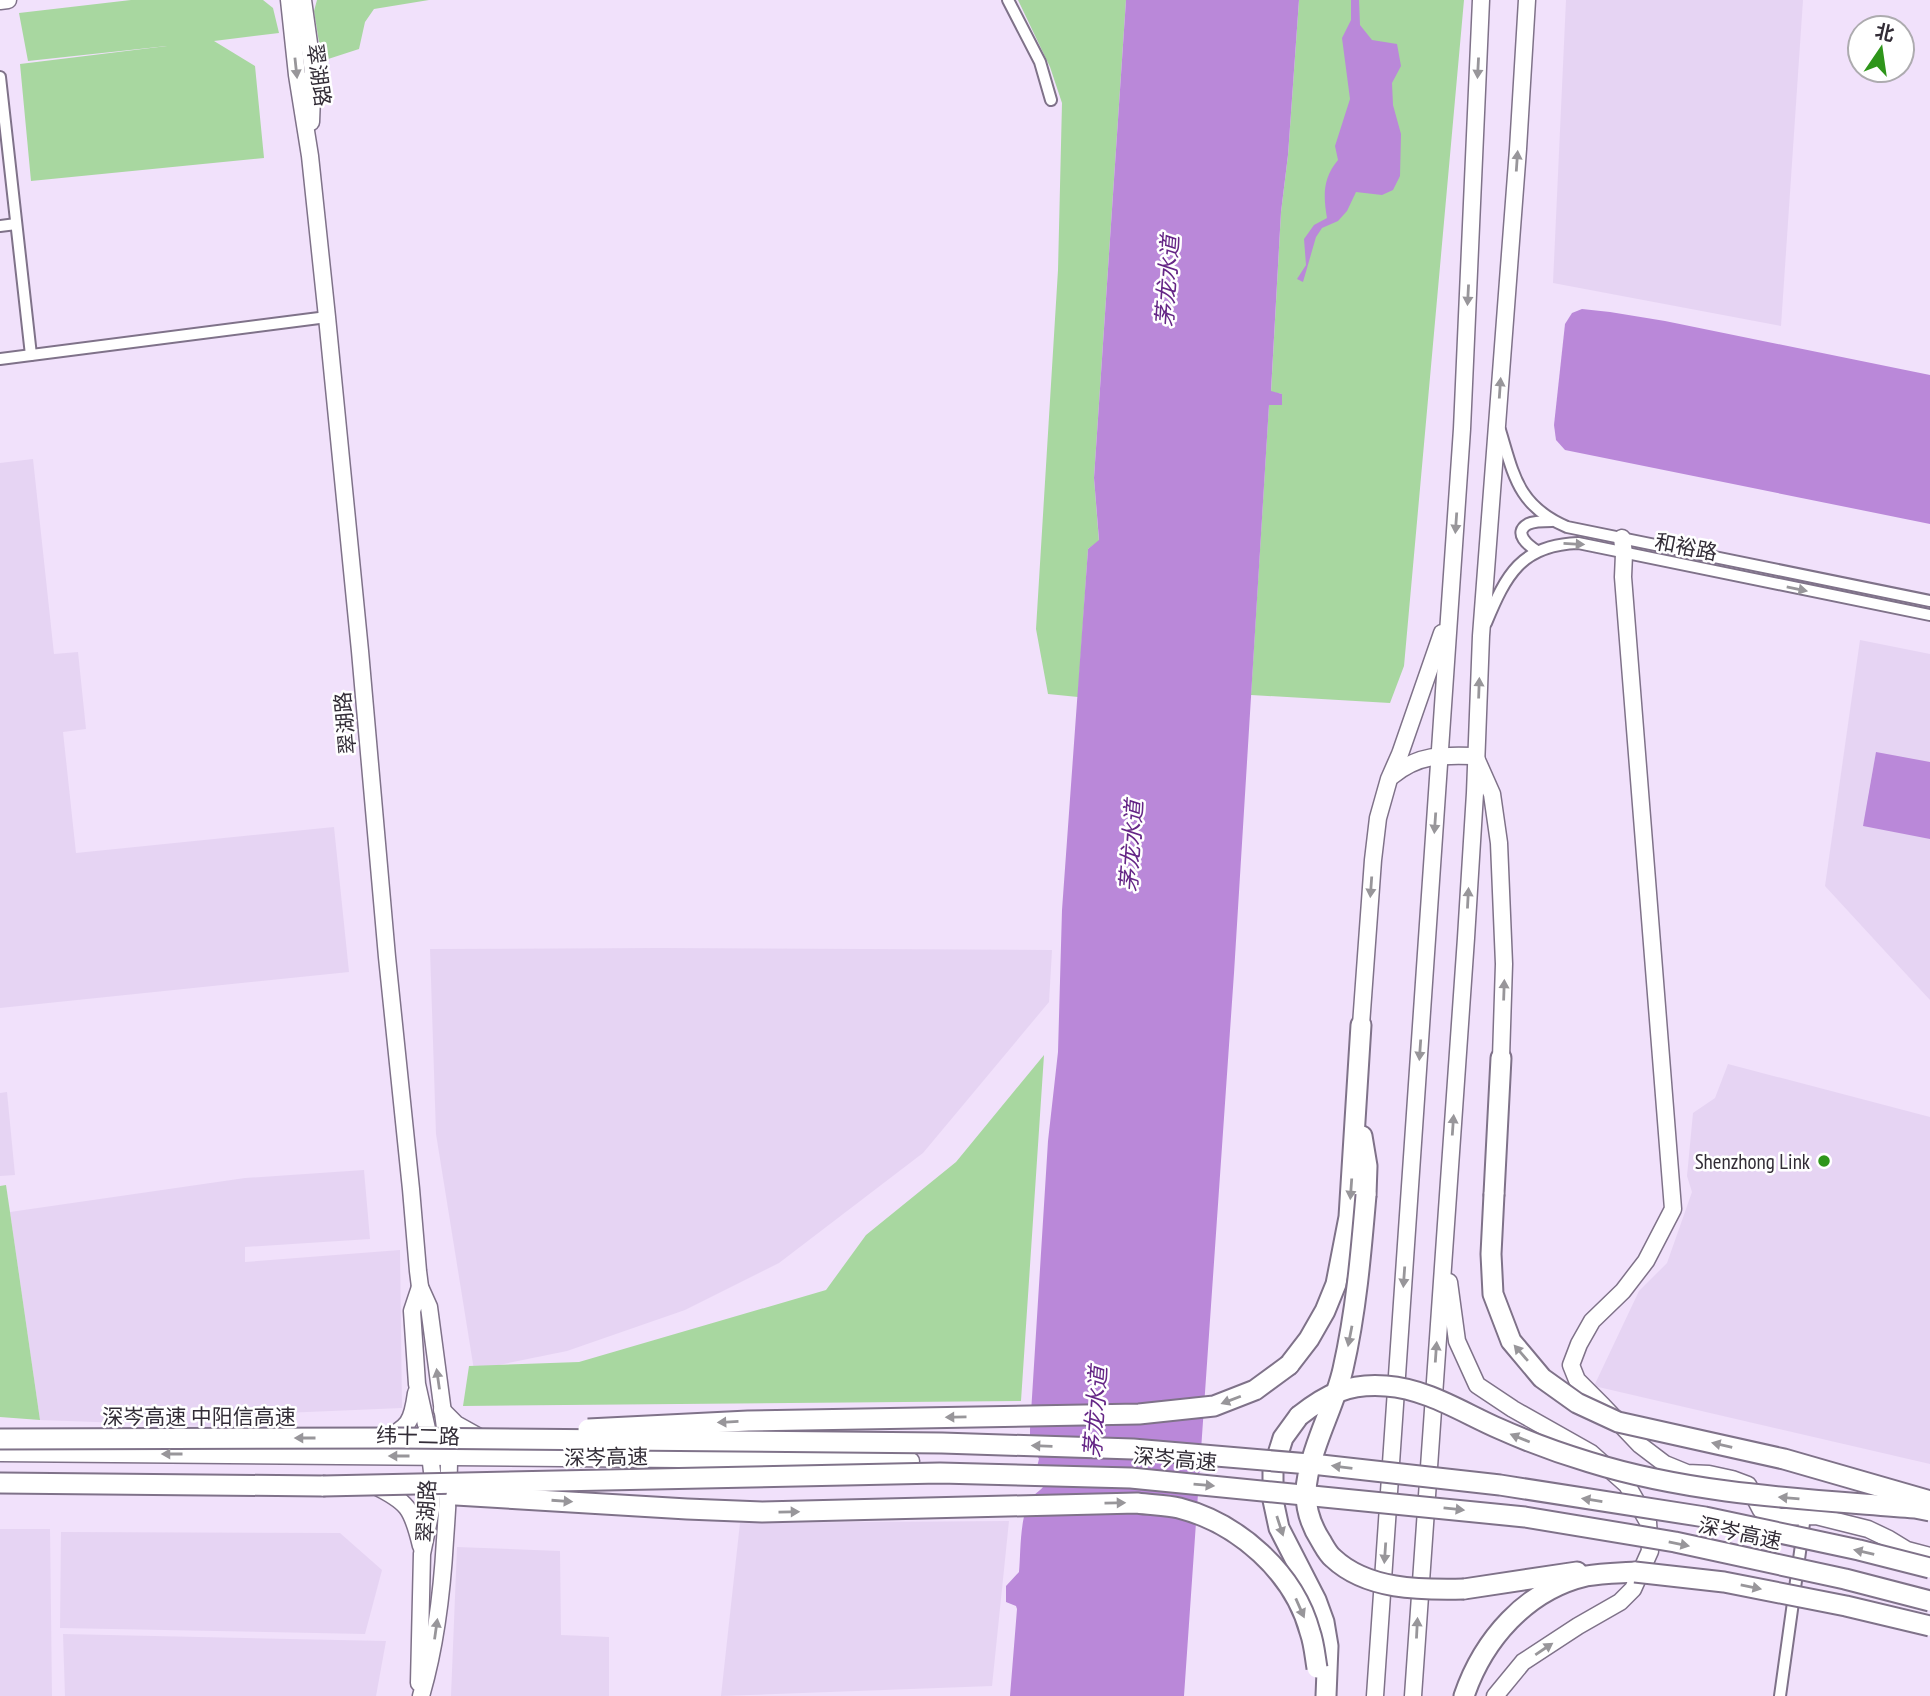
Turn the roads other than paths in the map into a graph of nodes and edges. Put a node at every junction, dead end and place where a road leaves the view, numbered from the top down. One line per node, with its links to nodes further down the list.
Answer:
1 (8, 0): 9 (street)
2 (275, 0): 10 (street)
3 (289, 0): 10 (street, 翠湖路)
4 (303, 0): 10 (street, 翠湖路)
5 (312, 0): 10 (street)
6 (1007, 0): 12 (street)
7 (1481, 0): 23 (street, one-way to 23)
8 (1527, 0): 18 (street, one-way to 8)
9 (0, 1)
10 (299, 22): 15 (street, 翠湖路)
11 (0, 77): 13 (street)
12 (1051, 100)
13 (16, 224): 14 (street); 16 (street)
14 (0, 226)
15 (327, 317): 16 (street); 33 (street, 翠湖路)
16 (31, 355): 17 (street)
17 (0, 359)
18 (1498, 421): 19 (street, 和裕路); 25 (street)
19 (1552, 520): 20 (street, 和裕路); 21 (street)
20 (1623, 546): 21 (street, 和裕路, one-way to 20); 22 (street, 和裕路); 24 (street, 和裕路, one-way to 24); 52 (street)
21 (1537, 551): 25 (street, 和裕路)
22 (1930, 601)
23 (1450, 611): 26 (street); 28 (street)
24 (1930, 615)
25 (1481, 636): 27 (street, one-way to 25)
26 (1438, 755): 27 (street); 28 (street); 64 (street, one-way to 64)
27 (1475, 756): 30 (street, one-way to 27); 32 (street, one-way to 27)
28 (1389, 779): 29 (street, one-way to 29)
29 (1362, 1025): 31 (highway)
30 (1501, 1058): 50 (highway, one-way to 30, bridge)
31 (1357, 1097): 36 (highway, one-way to 36, bridge); 57 (highway, one-way to 57, bridge)
32 (1445, 1231): 65 (street, one-way to 32); 67 (street, one-way to 32)
33 (420, 1287): 34 (street, 翠湖路); 35 (street, 翠湖路, one-way to 33)
34 (417, 1384): 39 (street); 40 (street, 翠湖路)
35 (442, 1410): 41 (street, 翠湖路); 42 (street)
36 (398, 1438): 37 (highway, 深岑高速 中阳信高速, one-way to 37, bridge); 56 (highway, 深岑高速, one-way to 36, bridge)
37 (0, 1439)
38 (0, 1453): 39 (street, 纬十二路, one-way to 38)
39 (352, 1455): 40 (street, 纬十二路, one-way to 39)
40 (430, 1456): 41 (street, 纬十二路); 46 (street, 翠湖路)
41 (449, 1458): 42 (street, 纬十二路); 46 (street, 翠湖路)
42 (519, 1458): 43 (street, 纬十二路)
43 (835, 1460): 44 (street, 纬十二路); 48 (street)
44 (911, 1461)
45 (365, 1480): 46 (street); 47 (street); 54 (street)
46 (441, 1480): 48 (street); 53 (street, 翠湖路); 54 (street, 翠湖路)
47 (0, 1481): 49 (highway)
48 (562, 1481): 53 (street)
49 (323, 1486): 58 (highway, 深岑高速, one-way to 58, bridge); 60 (highway, one-way to 60, bridge)
50 (1930, 1501)
51 (1930, 1511): 60 (highway, one-way to 60, bridge)
52 (1805, 1516): 55 (street); 68 (street)
53 (445, 1541): 61 (street, 翠湖路, one-way to 53)
54 (422, 1554): 61 (street, 翠湖路)
55 (1930, 1556)
56 (1930, 1568)
57 (1635, 1572): 59 (highway, one-way to 59, bridge); 66 (highway)
58 (1930, 1601)
59 (1930, 1626)
60 (1323, 1669): 62 (highway); 63 (highway)
61 (420, 1696)
62 (1319, 1696)
63 (1326, 1696)
64 (1375, 1696)
65 (1413, 1696)
66 (1464, 1696)
67 (1495, 1696)
68 (1780, 1696)

